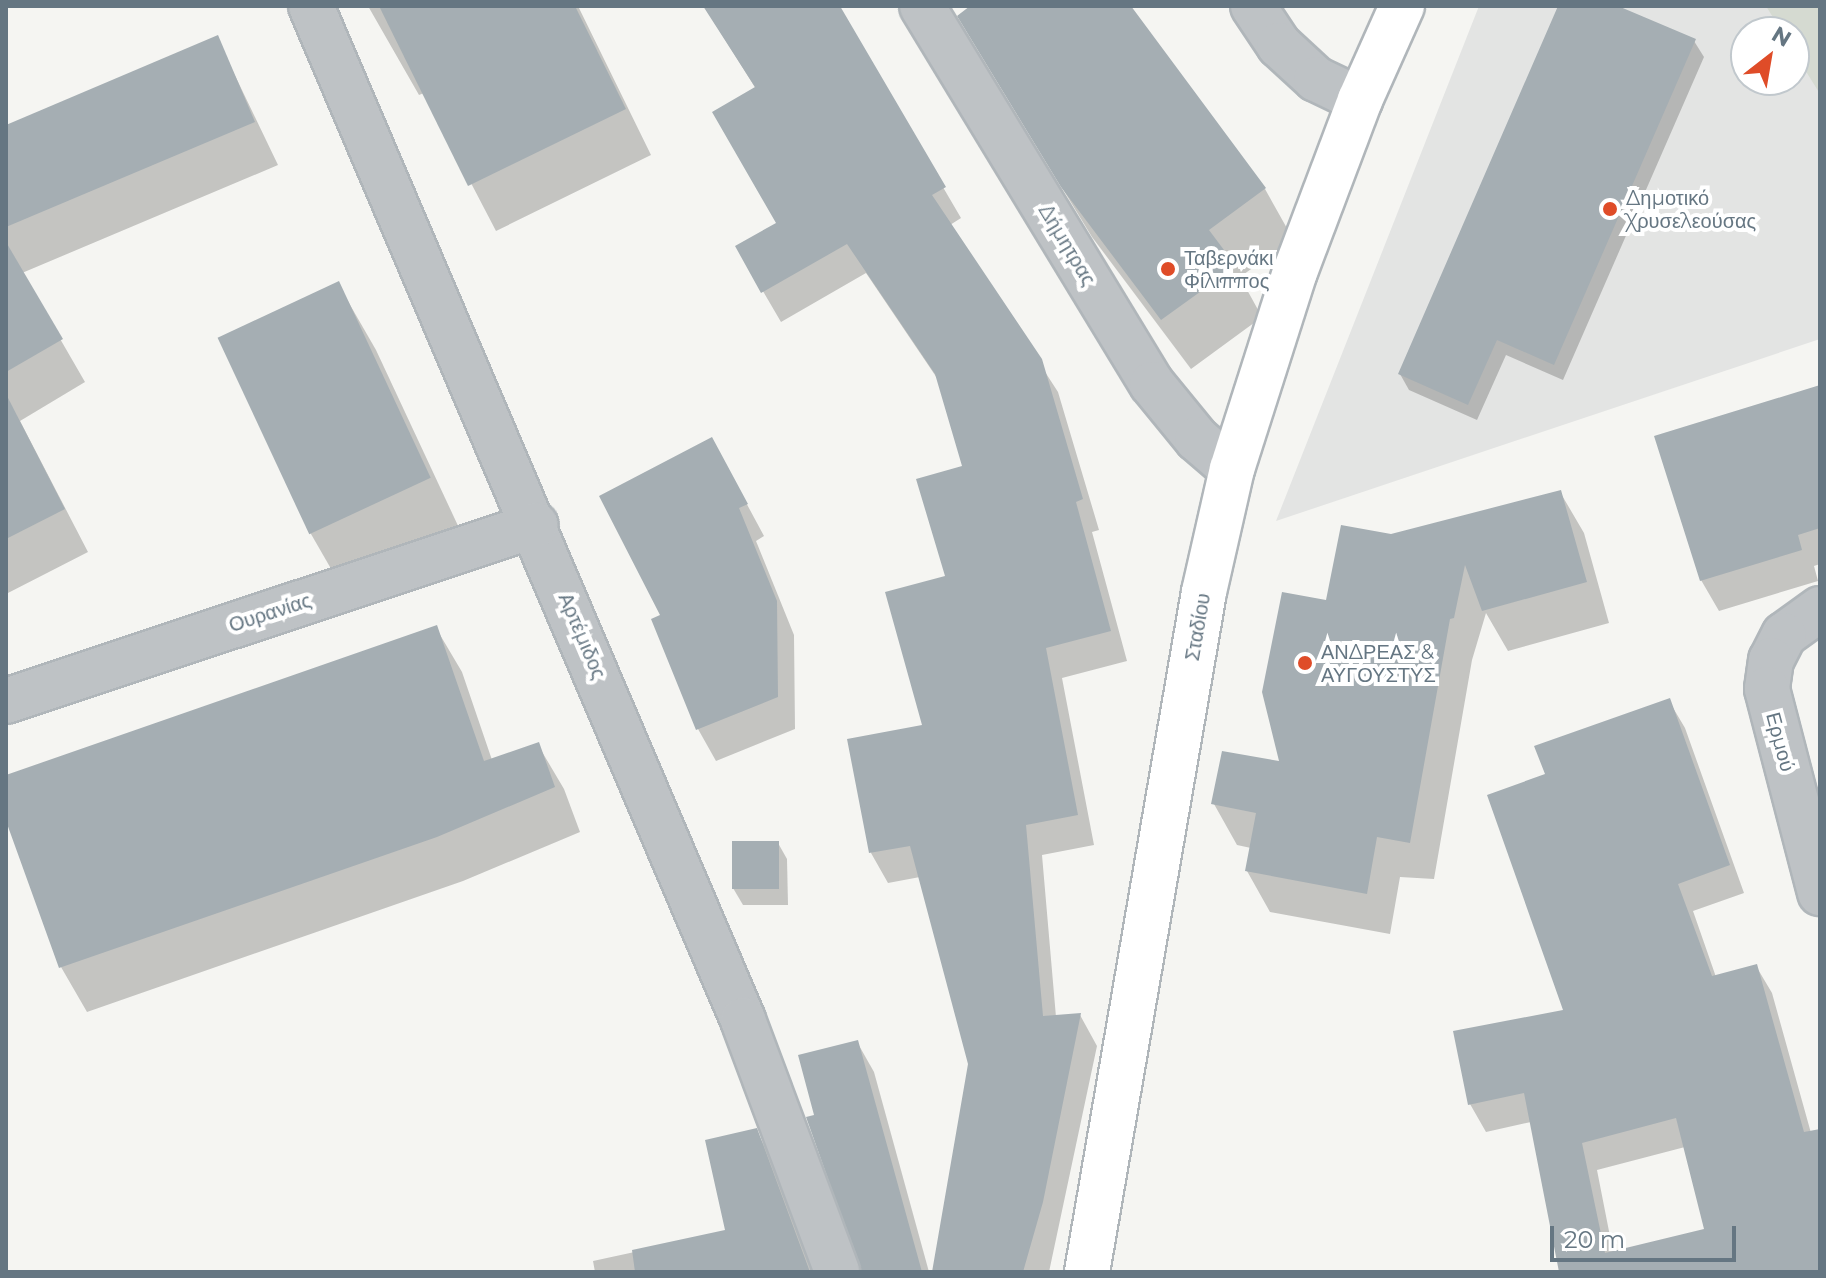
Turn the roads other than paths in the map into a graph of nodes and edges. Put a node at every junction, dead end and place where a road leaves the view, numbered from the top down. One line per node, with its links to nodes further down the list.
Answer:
1 (311, 6): 7 (street, Αρτέμιδος)
2 (922, 6): 6 (street, Δήμητρας)
3 (1253, 6): 5 (street)
4 (1402, 6): 5 (main road, Σταδίου)
5 (1360, 100): 6 (main road, Σταδίου)
6 (1232, 469): 12 (main road, Σταδίου)
7 (535, 525): 9 (street, Ουρανίας); 11 (street, Αρτέμιδος)
8 (1820, 609): 10 (street, Ερμού)
9 (6, 701)
10 (1820, 893)
11 (837, 1272)
12 (1087, 1272)

